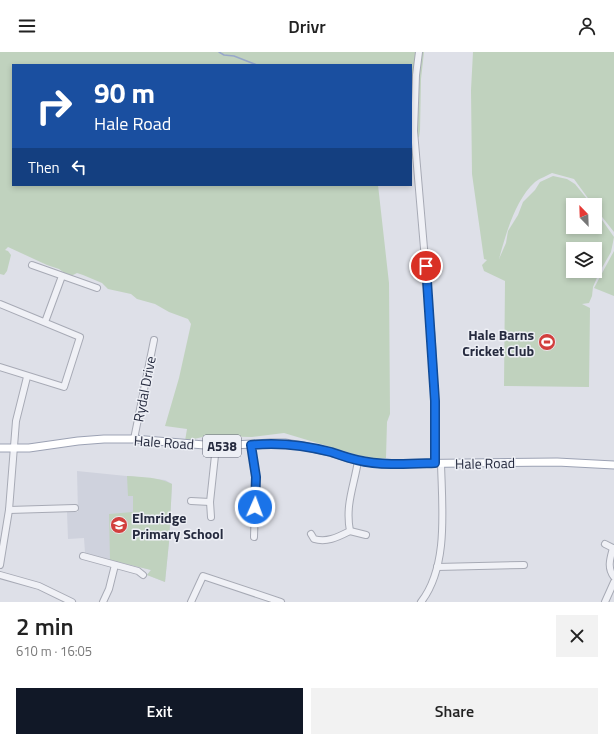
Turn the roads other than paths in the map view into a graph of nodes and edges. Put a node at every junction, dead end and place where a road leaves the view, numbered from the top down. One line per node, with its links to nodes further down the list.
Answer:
1 (419, 52): 16 (street)
2 (32, 265): 3 (street)
3 (62, 276): 4 (street); 6 (street)
4 (97, 288)
5 (0, 304): 6 (street)
6 (45, 322): 9 (street)
7 (154, 340): 10 (street, Rydal Drive)
8 (0, 367): 9 (street)
9 (27, 377): 14 (street)
10 (134, 439): 12 (main road, Hale Road / A538); 14 (main road, Hale Road / A538)
11 (251, 445): 12 (main road, Hale Road / A538); 15 (main road, Hale Road / A538); 26 (street)
12 (216, 446): 19 (street)
13 (0, 448): 14 (main road, Hale Road / A538)
14 (15, 448): 21 (street)
15 (358, 461): 16 (main road, Hale Road / A538); 23 (street)
16 (438, 463): 17 (main road, Hale Road / A538); 33 (street)
17 (614, 465)
18 (191, 501): 19 (street)
19 (210, 502): 22 (street)
20 (75, 508): 21 (street)
21 (9, 510): 30 (street)
22 (211, 517)
23 (350, 531): 24 (street); 25 (street)
24 (311, 534)
25 (366, 535)
26 (254, 537)
27 (605, 544): 28 (street)
28 (613, 548): 36 (street)
29 (83, 556): 31 (street)
30 (0, 565)
31 (115, 565): 35 (street); 39 (street)
32 (524, 566): 33 (street)
33 (437, 567): 42 (street)
34 (0, 575): 38 (street)
35 (144, 575)
36 (614, 577)
37 (614, 582): 43 (street)
38 (72, 602)
39 (103, 602)
40 (191, 602): 41 (street)
41 (281, 602)
42 (421, 602)
43 (605, 602)

